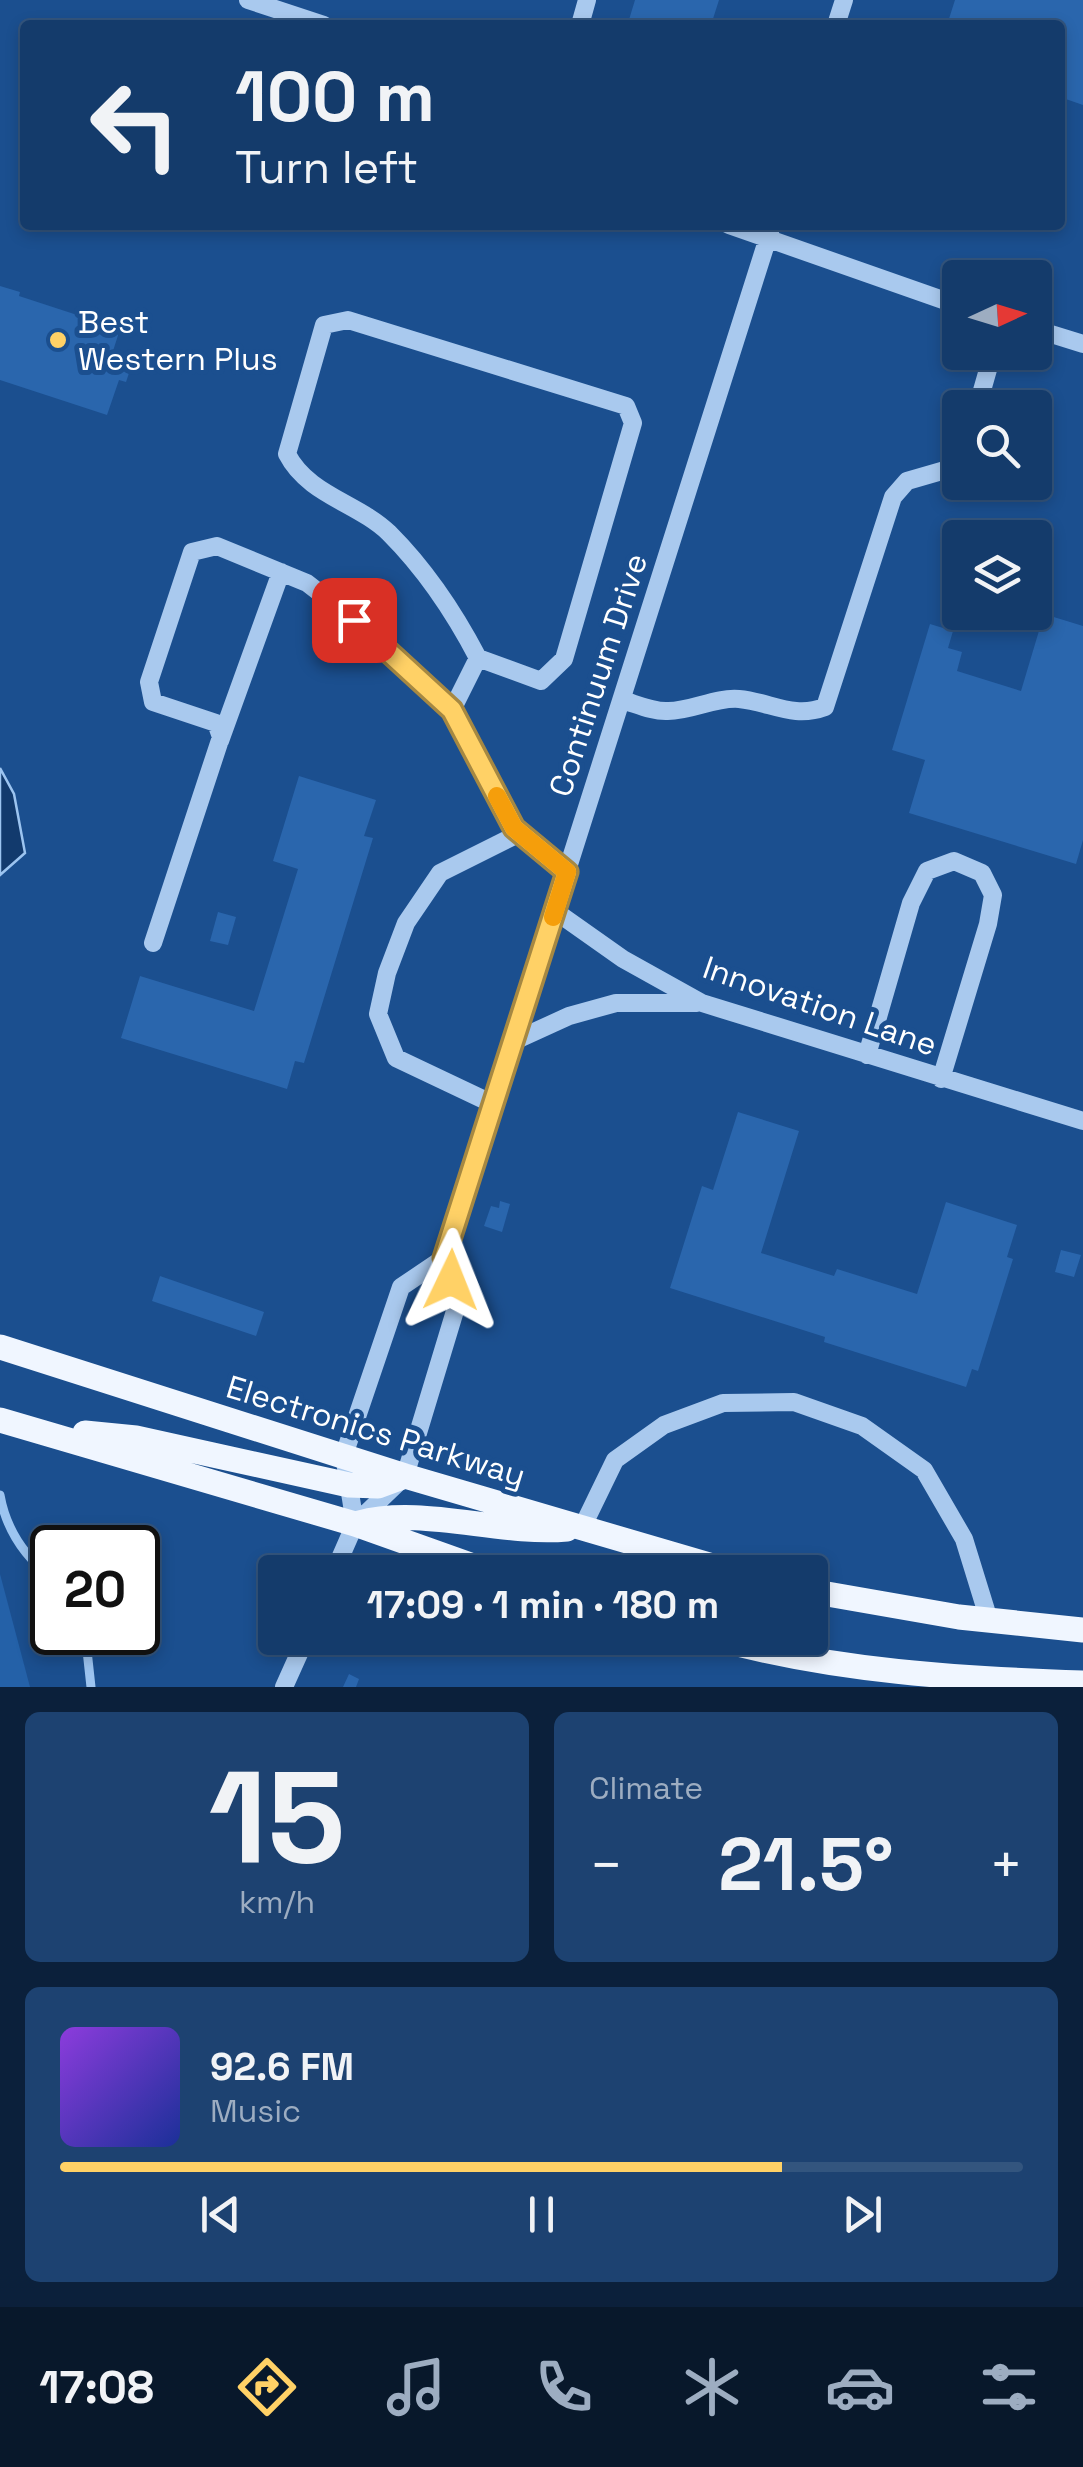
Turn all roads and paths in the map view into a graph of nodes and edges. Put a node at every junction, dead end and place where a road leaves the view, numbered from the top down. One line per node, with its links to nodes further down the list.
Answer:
1 (248, 0): 2 (street)
2 (309, 20)
3 (770, 232): 4 (street); 10 (street, Continuum Drive)
4 (942, 299)
5 (1052, 335): 6 (street)
6 (1083, 344)
7 (942, 471): 10 (street)
8 (281, 572): 11 (street); 12 (street); 12 (street)
9 (478, 658): 9 (street); 11 (street)
10 (622, 700): 14 (street, Continuum Drive)
11 (452, 710): 13 (street)
12 (220, 742): 16 (street)
13 (520, 833): 14 (street); 21 (street)
14 (567, 872): 15 (street, Continuum Drive)
15 (555, 910): 17 (street, Innovation Lane); 18 (street, Continuum Drive)
16 (154, 943)
17 (702, 1003): 18 (street); 19 (street, Innovation Lane)
18 (512, 1042): 21 (street, Continuum Drive)
19 (868, 1055): 20 (street, Innovation Lane); 20 (street)
20 (942, 1079): 22 (street, Innovation Lane)
21 (493, 1104): 23 (street, Continuum Drive)
22 (1083, 1121)
23 (444, 1258): 26 (street); 27 (street)
24 (0, 1346): 26 (main road, Electronics Parkway)
25 (12, 1424): 28 (main road); 29 (main road)
26 (344, 1455): 27 (main road, Electronics Parkway); 28 (street)
27 (405, 1476): 28 (main road); 29 (street); 30 (main road, Electronics Parkway)
28 (349, 1485): 29 (street)
29 (355, 1524): 30 (main road); 31 (street); 32 (main road)
30 (582, 1528): 33 (main road, Electronics Parkway); 35 (street)
31 (341, 1555)
32 (442, 1555)
33 (675, 1555)
34 (828, 1593): 35 (main road)
35 (989, 1620): 36 (main road)
36 (1083, 1630)
37 (298, 1655): 40 (street)
38 (795, 1655): 39 (main road)
39 (1083, 1683)
40 (284, 1687)

